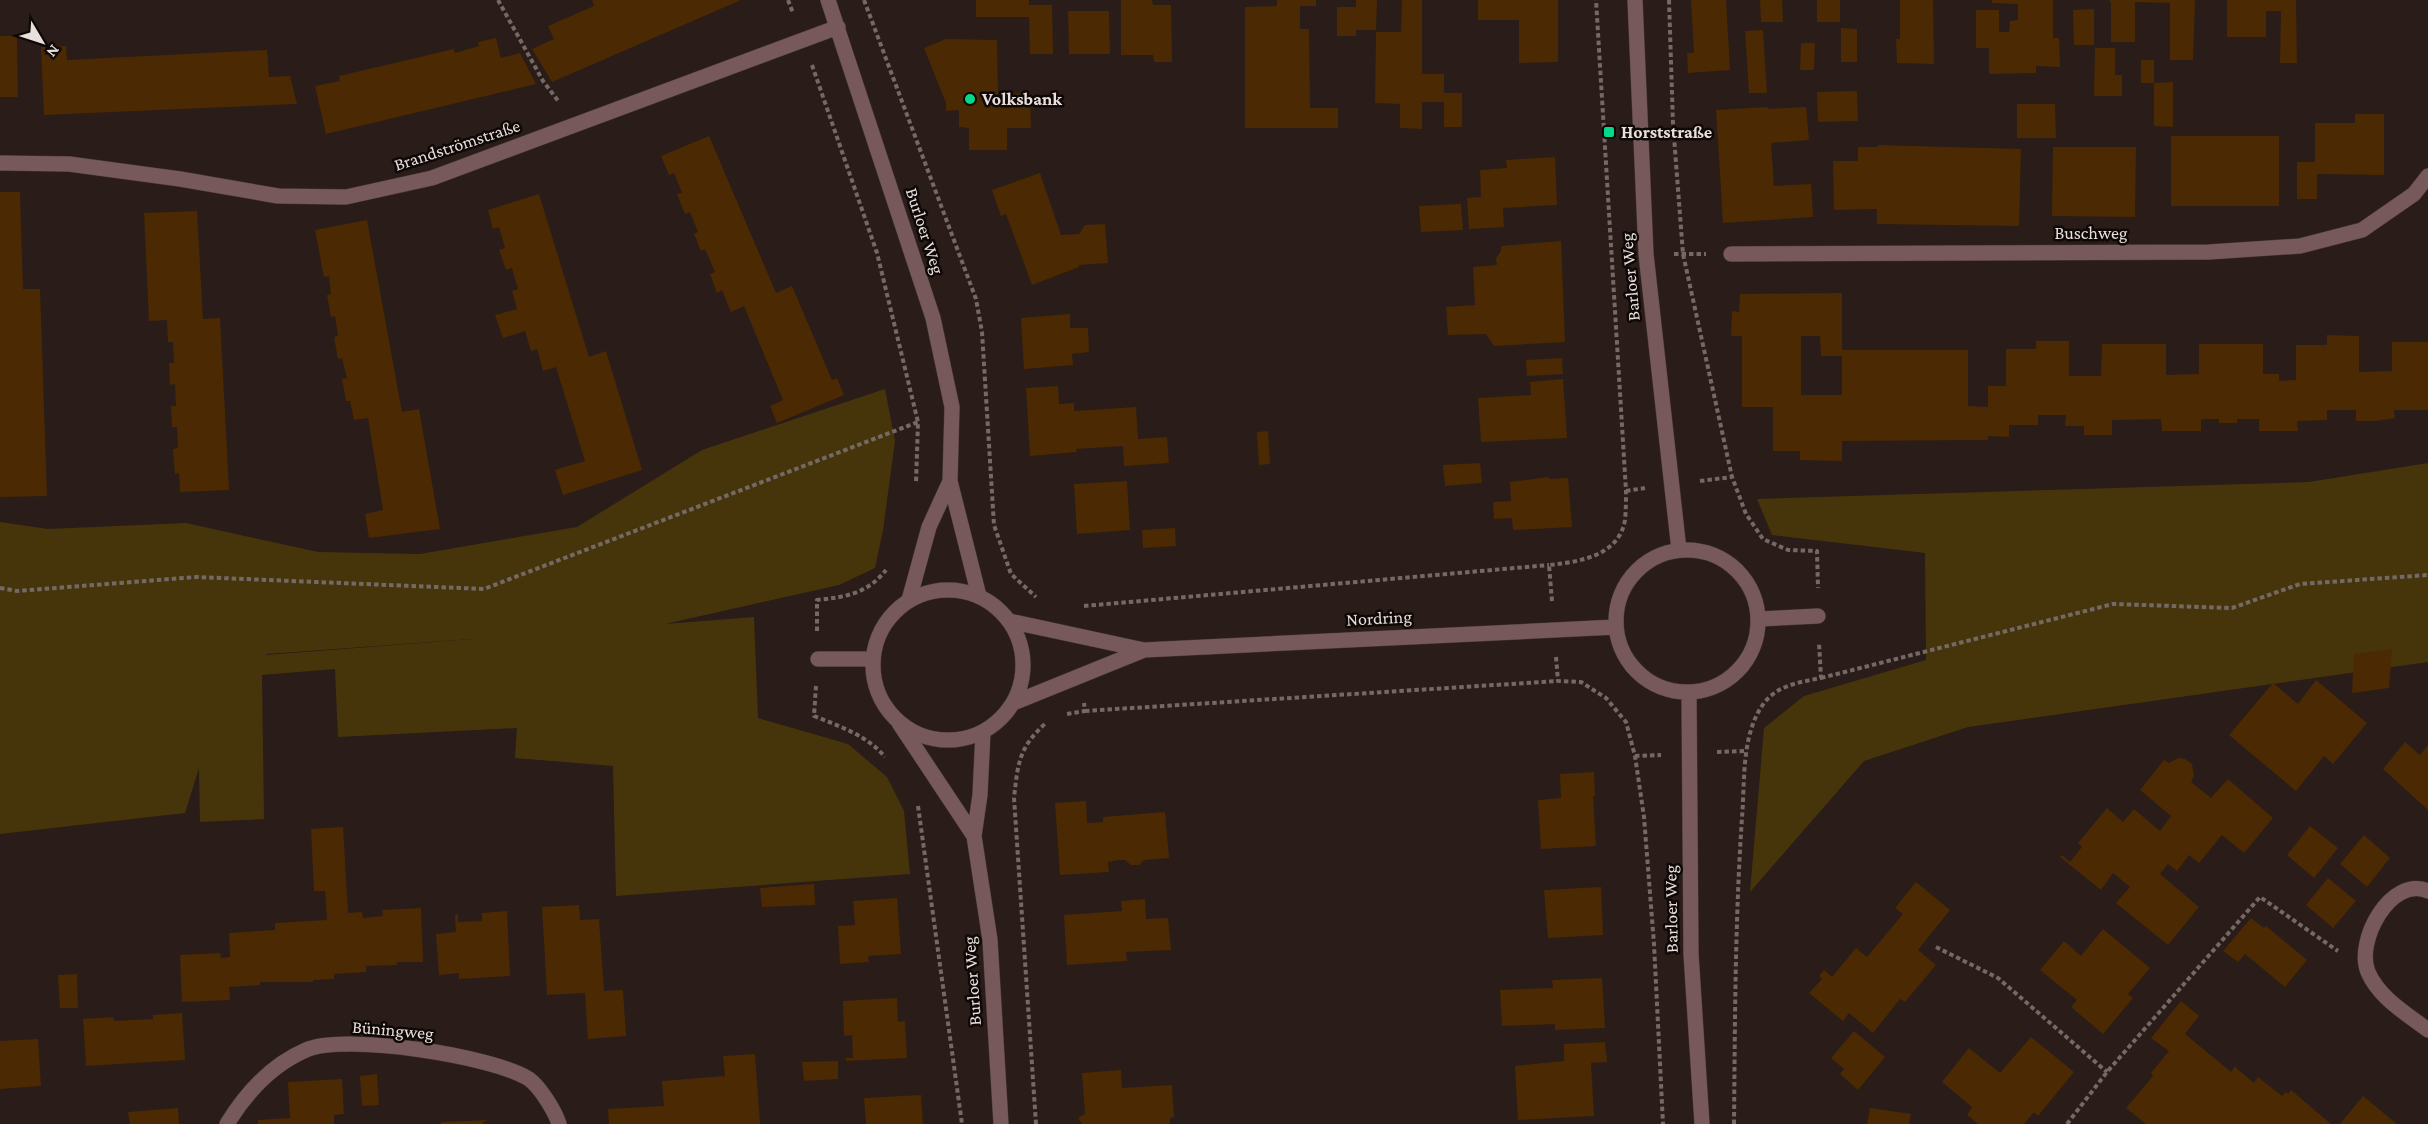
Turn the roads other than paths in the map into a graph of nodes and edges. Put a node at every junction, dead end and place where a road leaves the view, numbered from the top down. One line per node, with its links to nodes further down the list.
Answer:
1 (828, 0): 3 (street, Burloer Weg)
2 (1635, 0): 8 (street, Barloer Weg)
3 (838, 27): 4 (street, Brandströmstraße); 7 (street, Burloer Weg)
4 (0, 163)
5 (2428, 176): 6 (street, Buschweg)
6 (1731, 254)
7 (950, 481): 9 (street, Burloer Weg); 10 (street, Burloer Weg)
8 (1679, 550): 12 (street); 14 (street)
9 (979, 596): 10 (street); 13 (street)
10 (909, 600): 17 (street)
11 (1818, 616): 12 (street)
12 (1759, 620): 18 (street)
13 (1009, 621): 15 (street, Nordring); 19 (street)
14 (1616, 627): 15 (street, Nordring); 18 (street)
15 (1144, 650): 19 (street, Nordring)
16 (818, 659): 17 (street)
17 (873, 659): 20 (street)
18 (1689, 693): 28 (street, Barloer Weg)
19 (1013, 703): 21 (street)
20 (899, 723): 21 (street); 22 (street, Burloer Weg)
21 (983, 732): 22 (street, Burloer Weg)
22 (974, 836): 27 (street, Burloer Weg)
23 (2428, 891): 24 (street)
24 (2428, 1030)
25 (227, 1124): 26 (street, Büningweg)
26 (559, 1124)
27 (1001, 1124)
28 (1702, 1124)

